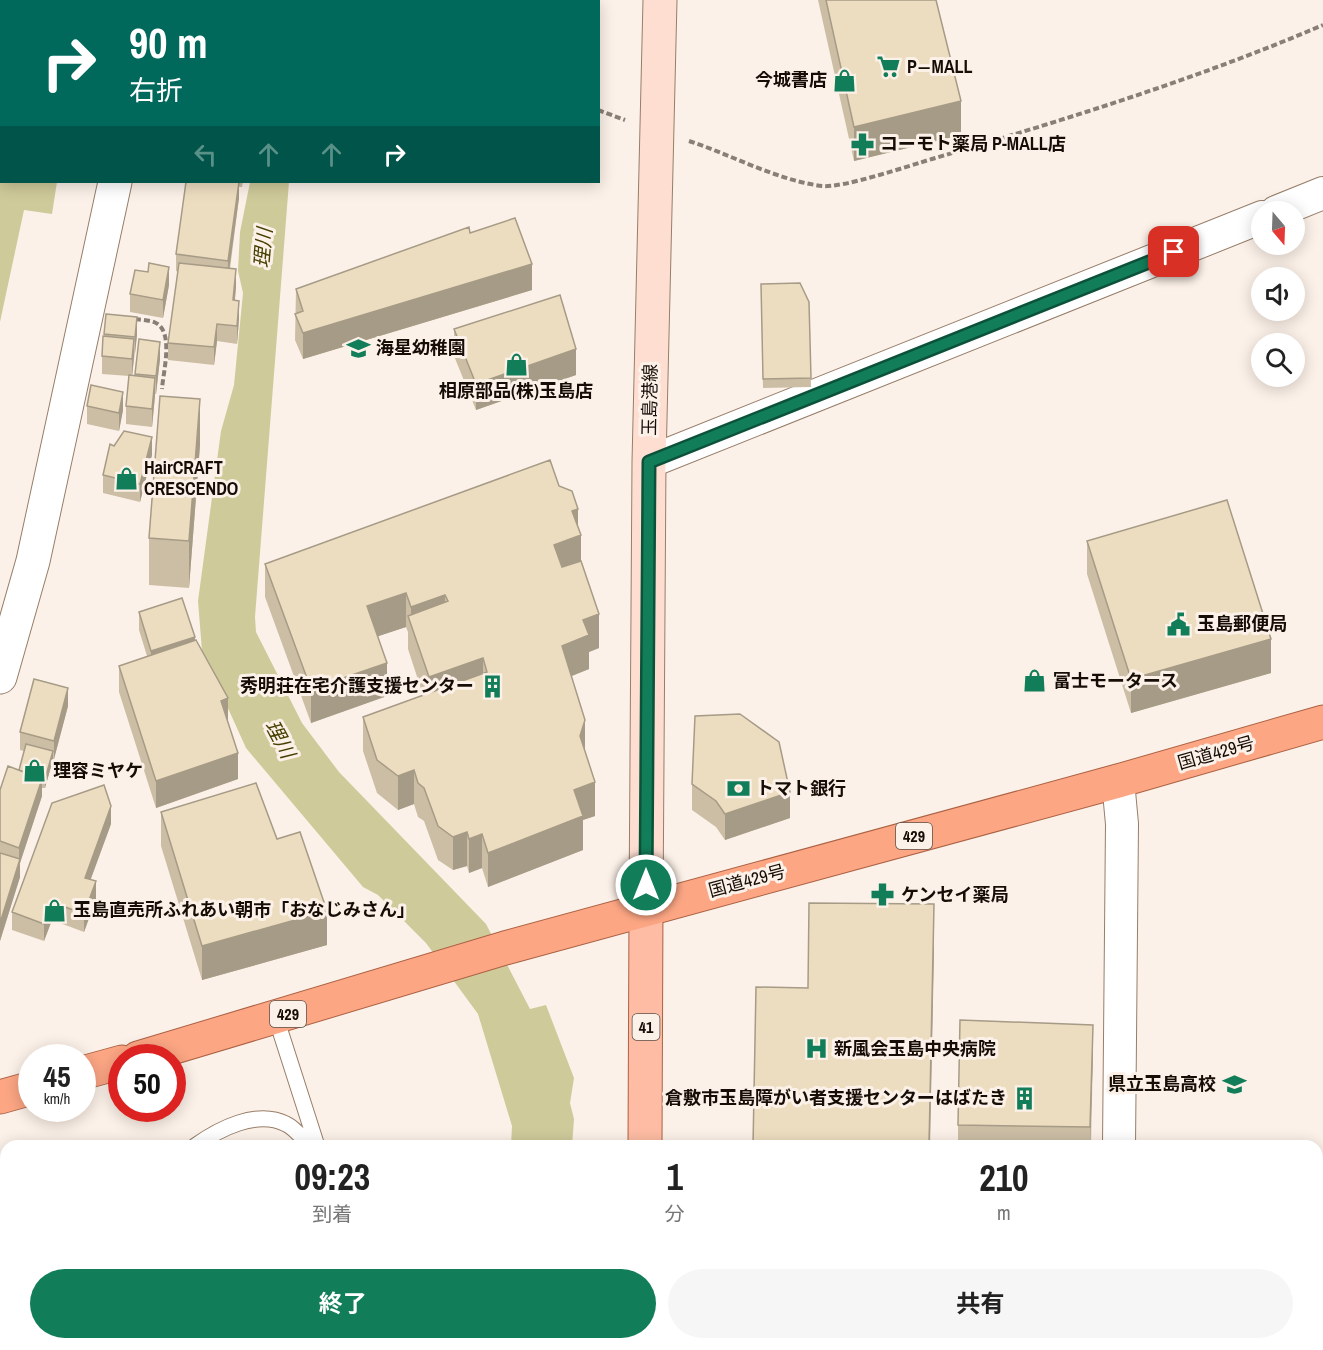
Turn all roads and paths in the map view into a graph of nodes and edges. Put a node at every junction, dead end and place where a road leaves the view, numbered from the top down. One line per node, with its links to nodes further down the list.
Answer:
1 (660, 0): 4 (main road, 玉島港線)
2 (1323, 24): 4 (path)
3 (600, 111): 4 (path)
4 (656, 132): 11 (main road, 玉島港線)
5 (115, 183): 9 (street)
6 (1323, 193): 7 (street)
7 (1303, 201)
8 (1251, 221): 11 (street)
9 (86, 310): 10 (path); 12 (street)
10 (162, 389)
11 (649, 462): 15 (main road, 玉島港線)
12 (0, 677)
13 (1323, 722): 14 (highway, 国道429号 / 429)
14 (1118, 781): 15 (highway, 国道429号 / 429); 24 (street)
15 (646, 908): 16 (highway, 国道429号 / 429); 23 (main road, 41)
16 (276, 1018): 17 (highway, 国道429号 / 429); 22 (lane)
17 (186, 1044)
18 (18, 1092): 19 (highway)
19 (0, 1097)
20 (206, 1140): 21 (lane)
21 (304, 1140)
22 (315, 1140)
23 (645, 1140)
24 (1119, 1140)

